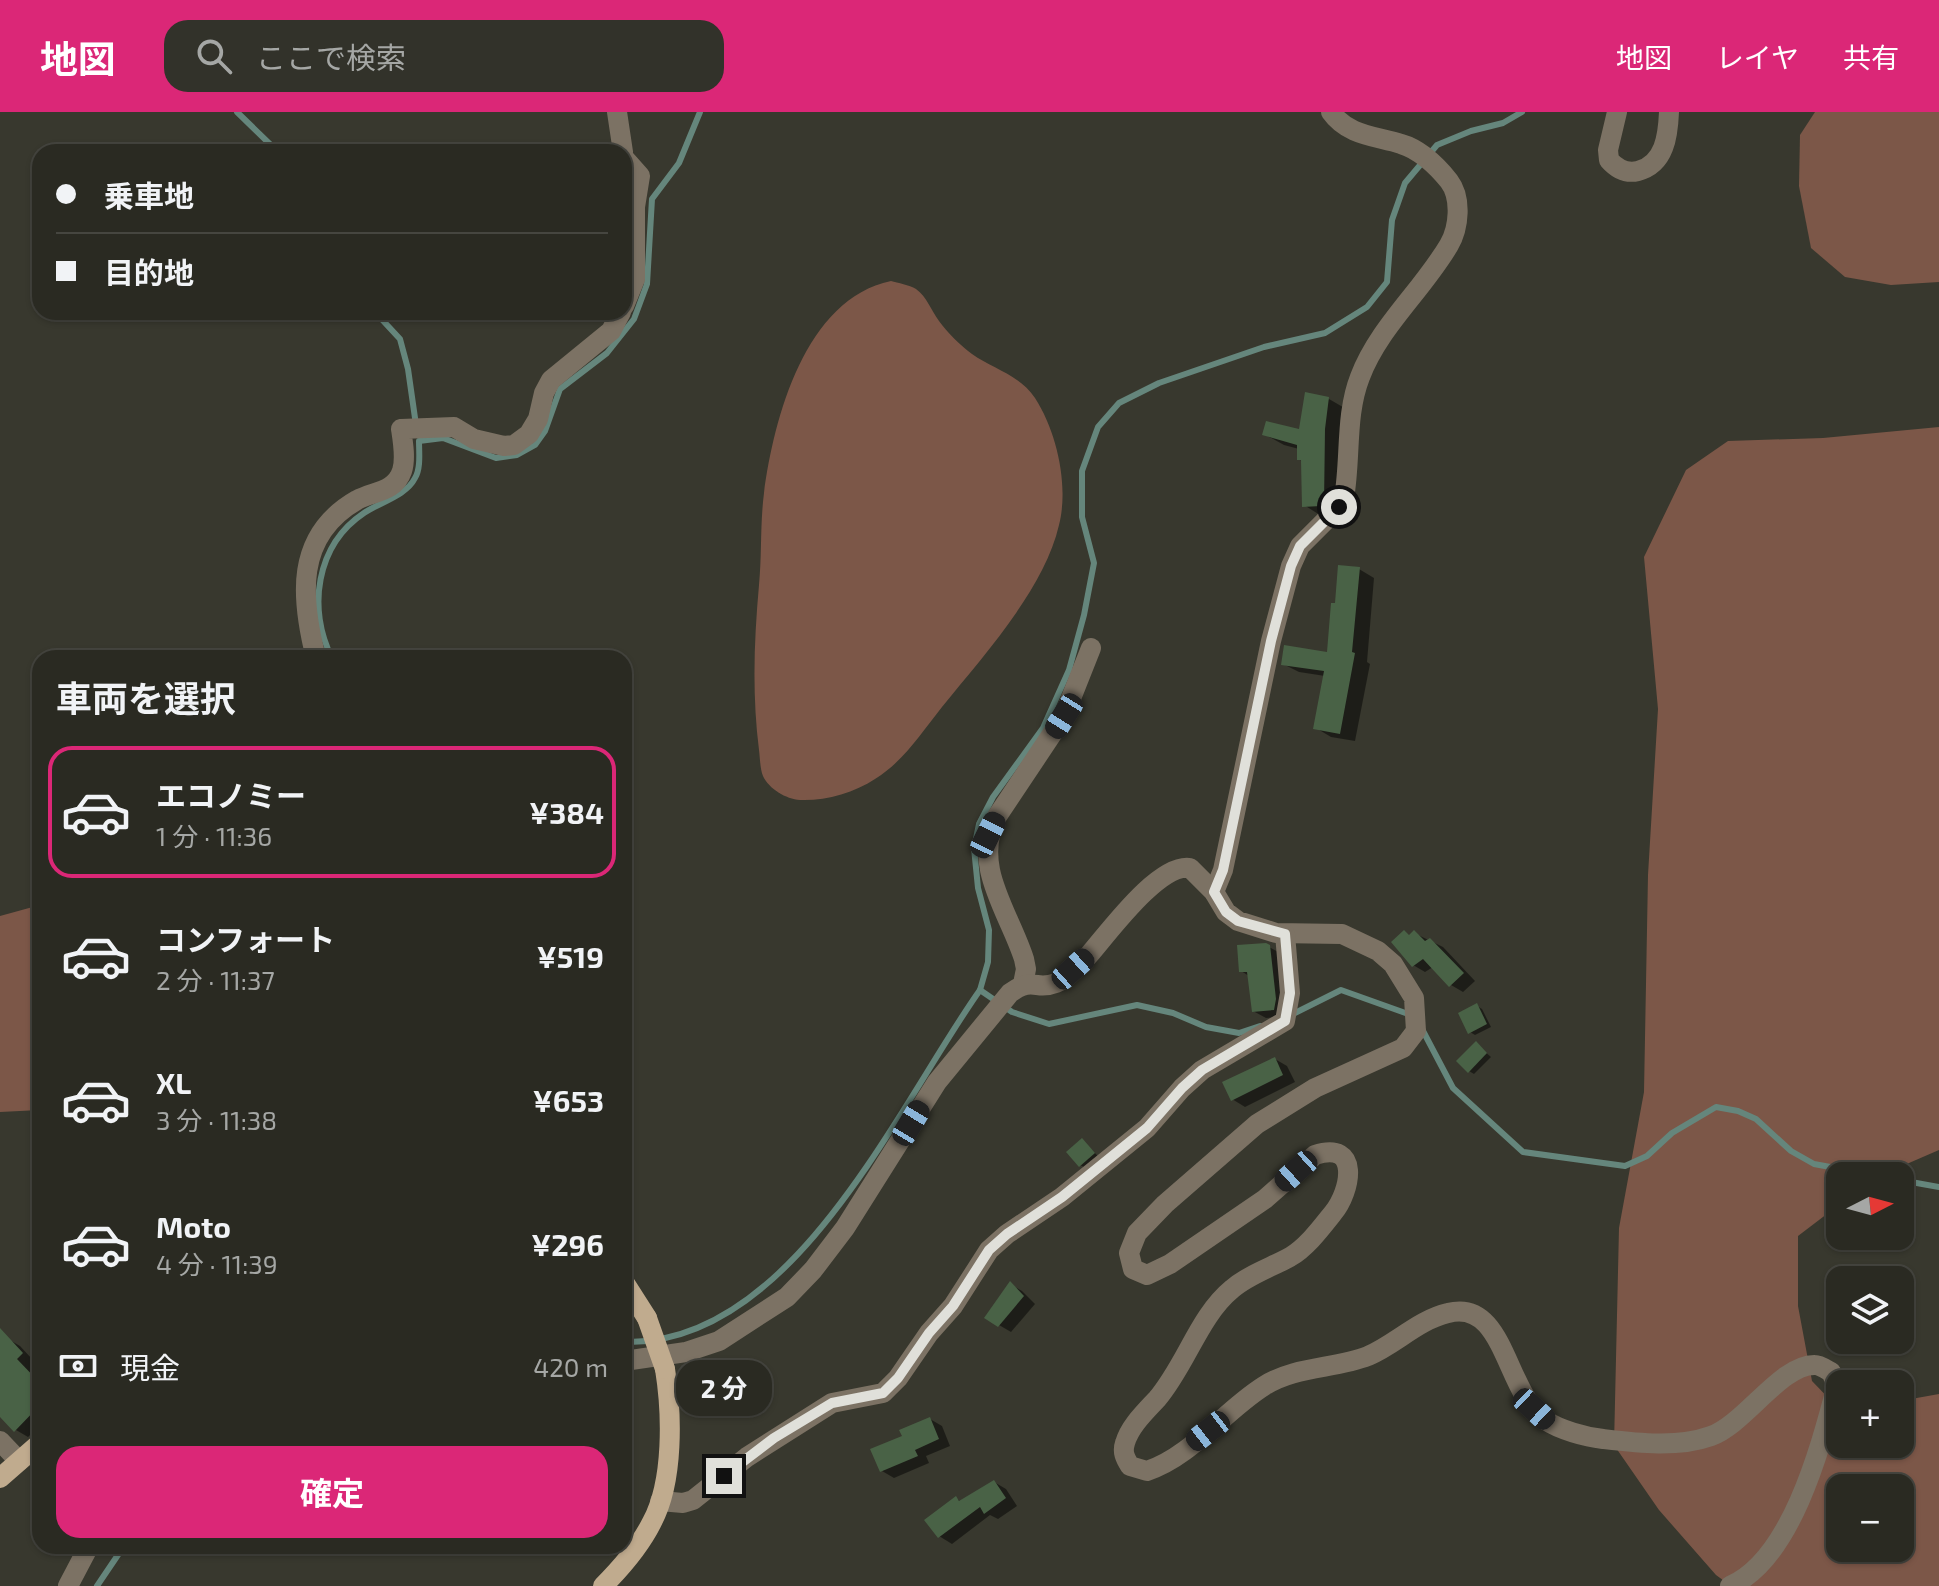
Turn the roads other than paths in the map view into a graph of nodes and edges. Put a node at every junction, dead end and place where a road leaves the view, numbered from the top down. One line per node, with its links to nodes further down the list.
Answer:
1 (617, 112): 5 (street)
2 (1331, 112): 11 (street)
3 (1617, 112): 4 (street)
4 (1669, 112)
5 (621, 144)
6 (632, 166): 7 (street)
7 (632, 286)
8 (617, 320): 10 (street)
9 (1091, 648): 13 (street)
10 (314, 650)
11 (1214, 892): 12 (street); 13 (street)
12 (1285, 934): 20 (street); 26 (street)
13 (1016, 988): 15 (street)
14 (632, 1295): 20 (main road, bridge)
15 (632, 1360)
16 (0, 1441): 18 (street)
17 (32, 1450): 18 (main road)
18 (19, 1461): 19 (main road)
19 (0, 1478)
20 (660, 1501): 21 (main road)
21 (632, 1553)
22 (85, 1554): 24 (street)
23 (632, 1554): 25 (main road)
24 (68, 1586)
25 (603, 1586)
26 (1730, 1586)

